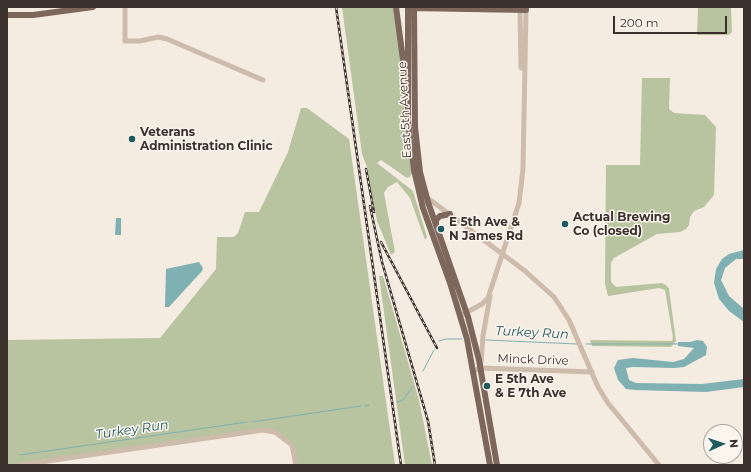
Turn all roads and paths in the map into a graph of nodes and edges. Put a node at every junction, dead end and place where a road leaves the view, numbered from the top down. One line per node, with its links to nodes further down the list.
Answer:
1 (93, 7): 6 (main road)
2 (125, 7): 7 (street)
3 (396, 7): 8 (main road)
4 (411, 8): 5 (main road); 8 (main road, East 5th Avenue); 10 (main road, East 5th Avenue)
5 (523, 8): 13 (street)
6 (7, 15)
7 (263, 80)
8 (408, 116): 9 (main road, East 5th Avenue)
9 (418, 190): 10 (street); 16 (main road, East 5th Avenue)
10 (426, 196): 11 (street); 12 (main road, East 5th Avenue)
11 (450, 214): 12 (main road); 13 (street)
12 (436, 224): 15 (main road, East 5th Avenue)
13 (503, 255): 14 (street); 19 (street)
14 (492, 288): 15 (street); 17 (street)
15 (467, 312): 16 (street); 17 (main road, East 5th Avenue)
16 (460, 316): 18 (main road, East 5th Avenue)
17 (480, 368): 18 (street, Minck Drive); 19 (street, Minck Drive); 23 (main road, East 5th Avenue)
18 (474, 370): 22 (main road, East 5th Avenue)
19 (592, 372): 24 (street)
20 (20, 465): 21 (street)
21 (296, 465)
22 (490, 465)
23 (497, 465)
24 (659, 465)

